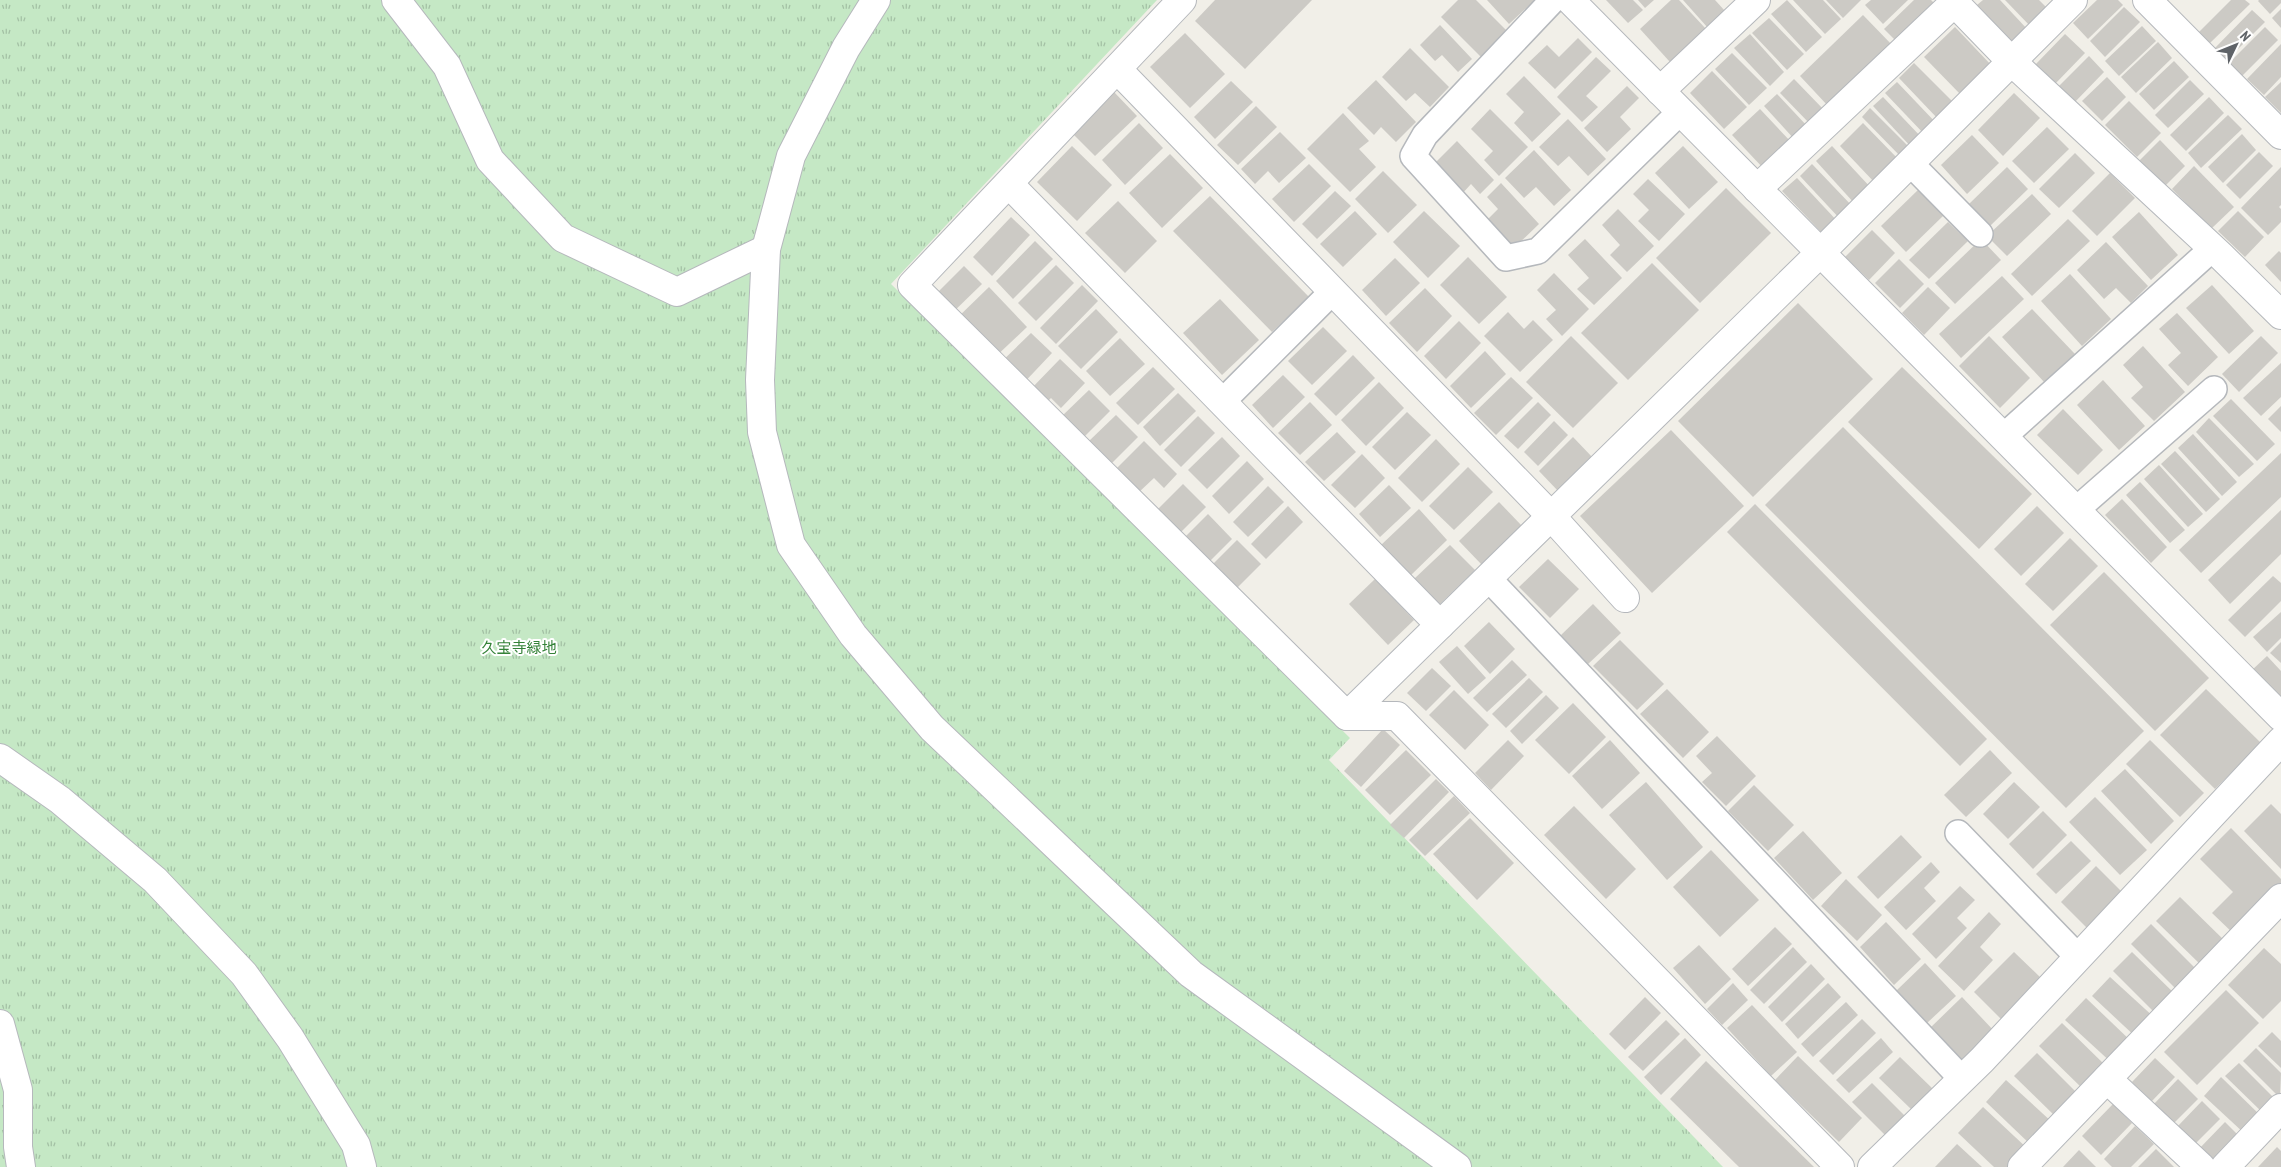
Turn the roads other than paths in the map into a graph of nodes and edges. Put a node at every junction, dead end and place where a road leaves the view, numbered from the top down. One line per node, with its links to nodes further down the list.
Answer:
1 (396, 0): 20 (street)
2 (876, 0): 20 (street)
3 (1182, 0): 11 (street)
4 (1554, 0): 13 (lane)
5 (1570, 0): 12 (street)
6 (1756, 0): 12 (street)
7 (2073, 0): 10 (street)
8 (2147, 0): 14 (street)
9 (1955, 1): 10 (street); 17 (street)
10 (2011, 62): 15 (street); 19 (street)
11 (1118, 69): 16 (street); 22 (street)
12 (1660, 91): 13 (street)
13 (1680, 112): 17 (street)
14 (2281, 135)
15 (1910, 163): 18 (lane); 21 (street)
16 (1009, 184): 25 (street); 32 (street)
17 (1757, 189): 21 (street)
18 (1980, 234)
19 (2212, 248): 23 (street); 26 (lane)
20 (766, 250): 45 (street)
21 (1820, 253): 26 (street); 28 (street)
22 (1333, 292): 25 (lane); 28 (street)
23 (2281, 315)
24 (2214, 389): 27 (lane)
25 (1222, 402): 31 (street)
26 (2003, 437): 27 (street)
27 (2076, 510): 33 (street)
28 (1551, 516): 29 (street); 30 (street)
29 (1488, 578): 31 (street); 40 (lane)
30 (1625, 598)
31 (1440, 625): 32 (street)
32 (1347, 716): 46 (street)
33 (2281, 716)
34 (2281, 740): 38 (street)
35 (0, 758): 44 (street)
36 (1958, 833): 38 (lane)
37 (2281, 898): 41 (street)
38 (2078, 957): 40 (street)
39 (0, 1024): 43 (street)
40 (1962, 1079): 47 (street)
41 (2107, 1079): 48 (street); 49 (street)
42 (2281, 1108): 50 (street)
43 (21, 1167)
44 (362, 1167)
45 (1457, 1167)
46 (1840, 1167)
47 (1872, 1167)
48 (2022, 1167)
49 (2201, 1167)
50 (2226, 1167)

